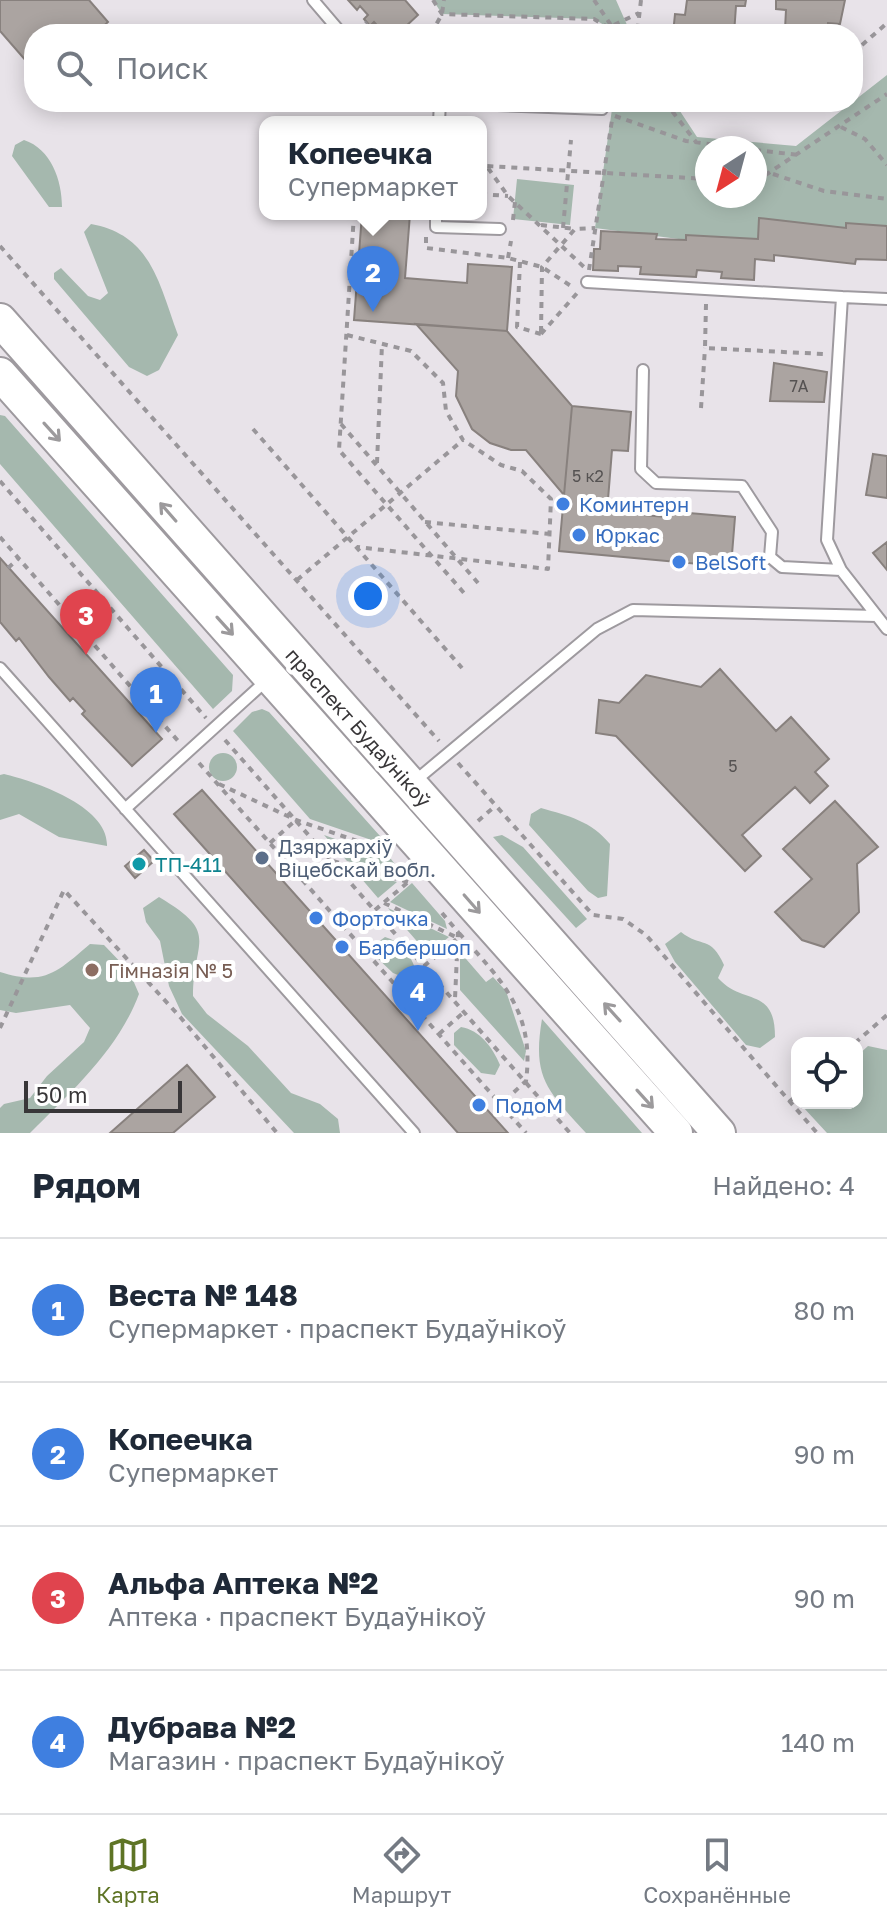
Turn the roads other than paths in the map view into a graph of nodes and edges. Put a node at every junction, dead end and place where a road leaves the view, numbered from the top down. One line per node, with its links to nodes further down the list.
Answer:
1 (313, 0): 2 (lane)
2 (333, 24)
3 (436, 220): 4 (lane)
4 (500, 229)
5 (585, 282): 6 (lane)
6 (842, 297): 7 (lane); 11 (lane)
7 (887, 299)
8 (0, 320): 16 (main road, праспект Будаўнікоў, one-way to 8)
9 (643, 370): 11 (lane)
10 (0, 374): 15 (main road, праспект Будаўнікоў, one-way to 15)
11 (841, 570): 12 (lane)
12 (877, 616): 13 (lane); 16 (lane)
13 (887, 629)
14 (0, 668): 17 (lane)
15 (270, 676): 17 (lane); 19 (main road, праспект Будаўнікоў, one-way to 19)
16 (411, 784): 20 (main road, праспект Будаўнікоў, one-way to 16)
17 (125, 809): 18 (lane)
18 (414, 1133)
19 (676, 1133)
20 (719, 1133)

